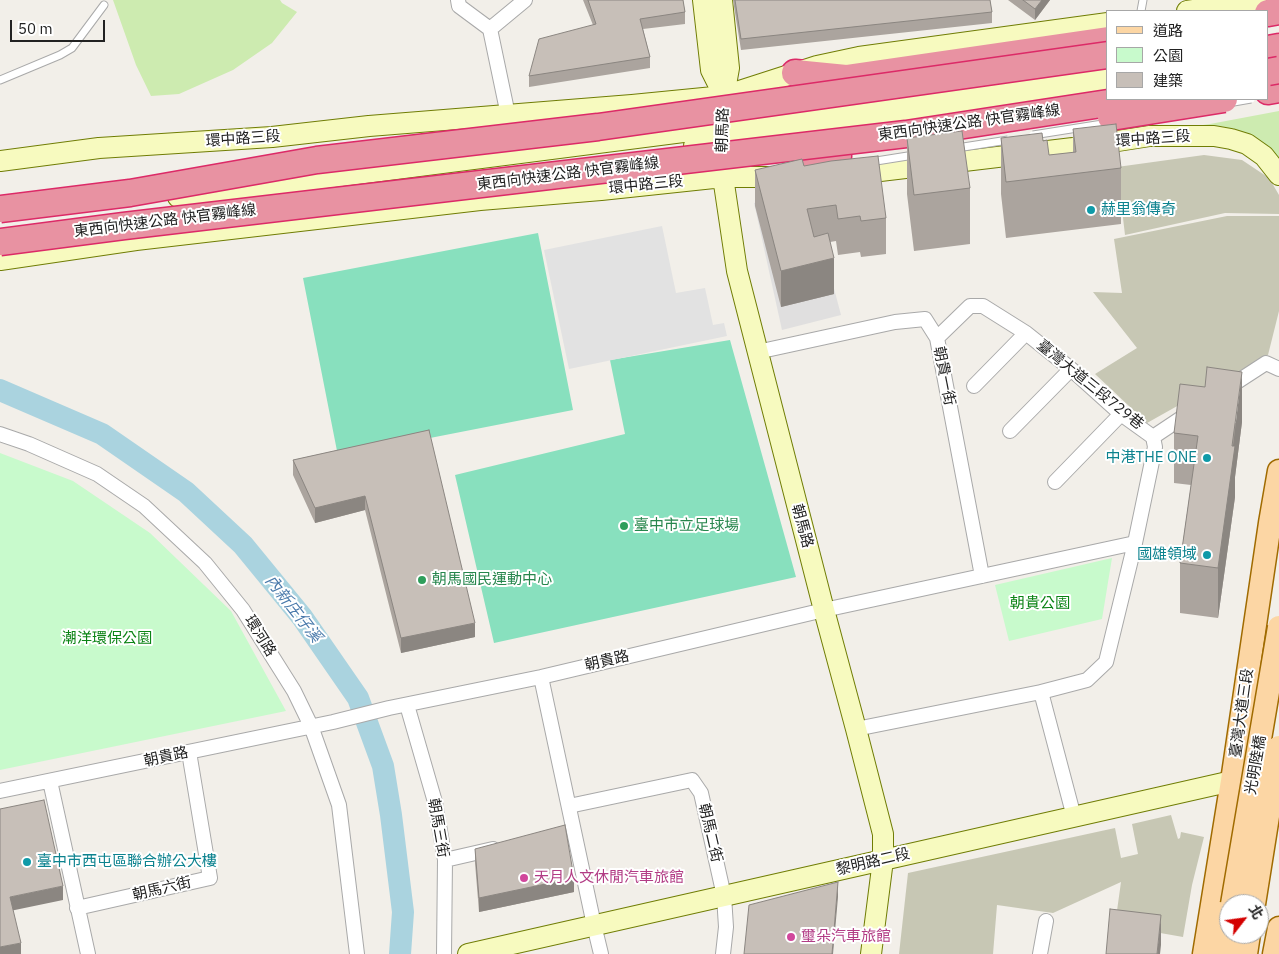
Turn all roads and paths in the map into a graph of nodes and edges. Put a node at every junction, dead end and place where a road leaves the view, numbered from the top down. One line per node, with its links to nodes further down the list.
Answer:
1 (458, 0): 9 (street)
2 (525, 0): 9 (street)
3 (703, 0): 21 (street, 朝馬路)
4 (722, 0): 21 (street, 朝馬路)
5 (104, 5): 19 (lane)
6 (1269, 14): 8 (highway)
7 (1106, 23): 17 (street, 環中路三段)
8 (1279, 27)
9 (490, 29): 26 (street)
10 (1106, 30): 11 (lane)
11 (1078, 35)
12 (1106, 40): 17 (highway)
13 (950, 55): 15 (lane)
14 (1106, 55): 38 (highway, bridge)
15 (940, 57)
16 (871, 63): 17 (lane)
17 (806, 69): 21 (street, 環中路三段)
18 (1106, 71): 27 (street)
19 (0, 80)
20 (1106, 86): 27 (street)
21 (724, 96): 26 (street, 環中路三段); 27 (street, 朝馬路)
22 (1127, 100): 42 (highway, 東西向快速公路 快官霧峰線, bridge)
23 (1146, 100): 29 (street)
24 (1218, 100): 37 (highway, bridge)
25 (1245, 100): 28 (lane, bridge)
26 (508, 115): 33 (street, 環中路三段)
27 (721, 135): 36 (street, 朝馬路); 41 (street); 43 (street)
28 (1030, 136)
29 (1150, 136): 35 (street, 環中路三段); 37 (street, 環中路三段)
30 (1011, 139): 31 (lane, bridge)
31 (952, 149)
32 (923, 153): 34 (lane, bridge)
33 (0, 161)
34 (865, 163)
35 (1279, 175)
36 (723, 176): 37 (street, 環中路三段); 46 (street, 環中路三段); 49 (street, 朝馬路)
37 (791, 177)
38 (130, 193): 39 (highway, bridge); 40 (highway, bridge)
39 (0, 201)
40 (0, 209)
41 (0, 219)
42 (124, 226): 44 (highway, 東西向快速公路 快官霧峰線, bridge); 45 (highway)
43 (0, 231)
44 (0, 242)
45 (0, 255)
46 (0, 260)
47 (1026, 333): 48 (street, 臺灣大道三段729巷); 50 (street, 臺灣大道三段729巷); 52 (street)
48 (937, 338): 49 (street, 朝貴一街); 62 (street, 朝貴一街)
49 (757, 352): 63 (street, 朝馬路)
50 (1071, 369): 55 (street, 臺灣大道三段729巷); 56 (street)
51 (1279, 370): 53 (street)
52 (974, 386)
53 (1218, 395)
54 (1202, 405): 58 (street, 臺灣大道三段729巷)
55 (1121, 414): 58 (street, 臺灣大道三段729巷); 60 (street)
56 (1010, 431)
57 (0, 434): 68 (street, 環河路)
58 (1154, 437): 61 (street)
59 (1279, 471): 74 (main road, 臺灣大道三段)
60 (1055, 482)
61 (1135, 543): 62 (street); 66 (street)
62 (982, 576): 63 (street)
63 (824, 610): 65 (street, 朝貴路); 69 (street, 朝馬路)
64 (1279, 627): 81 (main road, 光明陸橋, bridge)
65 (541, 677): 67 (street, 朝貴路); 76 (street)
66 (1041, 692): 69 (street); 77 (street)
67 (407, 705): 68 (street, 朝貴路); 79 (street, 朝馬三街)
68 (311, 726): 71 (street, 朝貴路); 89 (street, 環河路)
69 (856, 729): 80 (street, 朝馬路)
70 (1279, 748): 82 (main road, 光明陸橋, bridge)
71 (189, 752): 73 (street, 朝貴路); 84 (street, 朝馬六街)
72 (1279, 774): 74 (street, 黎明路二段)
73 (50, 781): 75 (street, 朝貴路); 84 (street)
74 (1232, 782): 77 (street, 黎明路二段); 96 (main road, 臺灣大道三段)
75 (0, 792)
76 (568, 806): 83 (street, 朝馬二街); 86 (street)
77 (1074, 817): 80 (street, 黎明路二段)
78 (509, 844): 79 (street)
79 (445, 860): 90 (street, 朝馬三街)
80 (883, 860): 83 (street, 黎明路二段); 94 (street, 朝馬路)
81 (1234, 894)
82 (1256, 894)
83 (724, 896): 86 (street, 黎明路二段); 93 (street, 朝馬二街)
84 (77, 908): 88 (street)
85 (1046, 921): 95 (street)
86 (594, 925): 91 (street, 黎明路二段); 92 (street)
87 (1279, 928): 97 (main road)
88 (88, 954)
89 (357, 954)
90 (444, 954)
91 (468, 954)
92 (601, 954)
93 (723, 954)
94 (871, 954)
95 (1040, 954)
96 (1204, 954)
97 (1274, 954)

